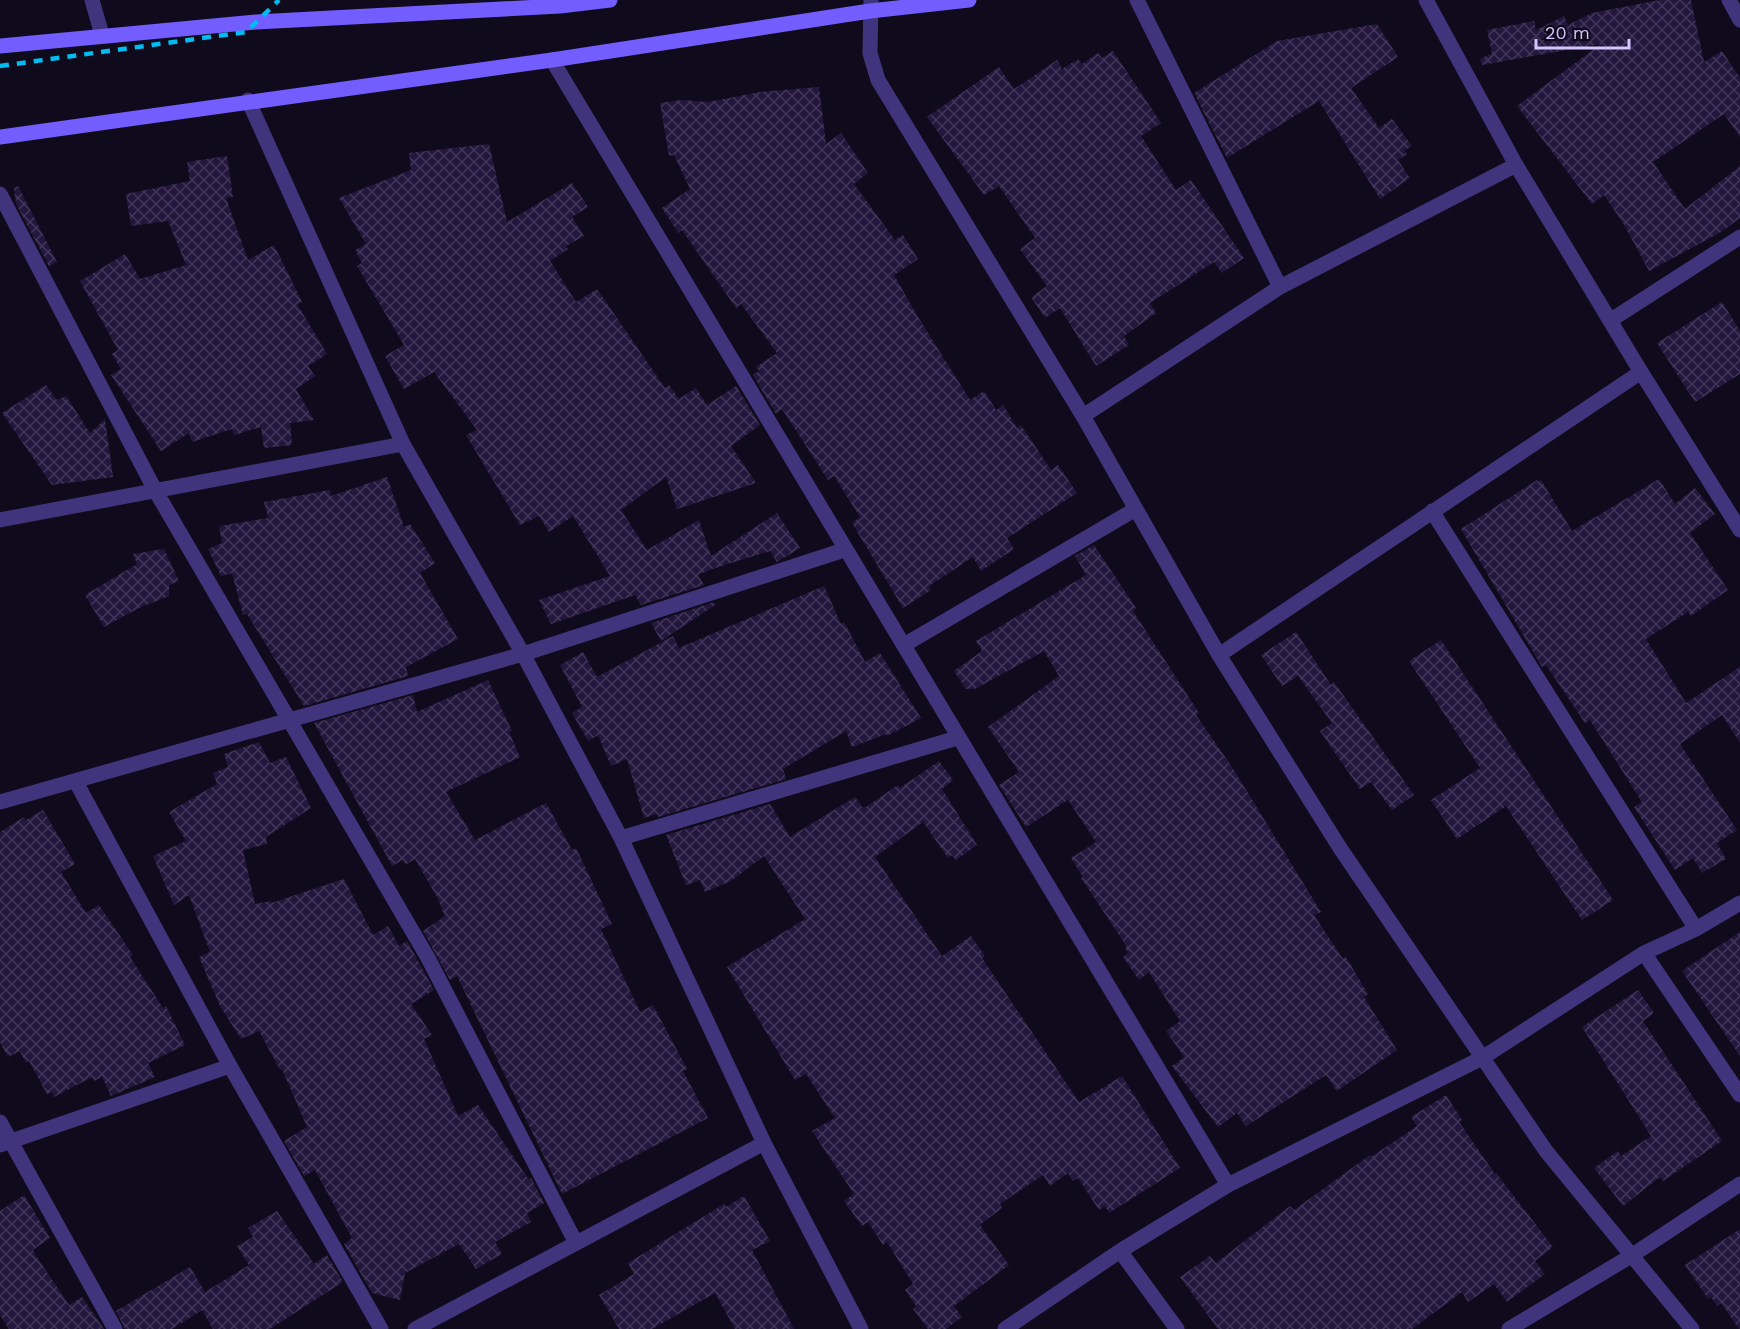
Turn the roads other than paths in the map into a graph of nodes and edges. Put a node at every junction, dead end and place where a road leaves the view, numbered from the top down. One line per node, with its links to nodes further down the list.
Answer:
1 (610, 0): 10 (main road)
2 (969, 0): 7 (main road)
3 (1137, 0): 18 (street)
4 (1426, 0): 15 (street)
5 (1729, 0): 9 (street)
6 (97, 1): 10 (street)
7 (949, 1): 8 (main road)
8 (871, 6): 12 (main road); 21 (street)
9 (1740, 20)
10 (102, 35): 11 (main road)
11 (0, 46)
12 (552, 60): 13 (main road); 28 (street)
13 (248, 100): 14 (main road); 22 (street)
14 (0, 137)
15 (1516, 165): 18 (street); 19 (street)
16 (0, 194): 23 (street)
17 (1740, 237): 19 (street)
18 (1280, 288): 21 (street)
19 (1611, 320): 20 (street)
20 (1641, 372): 25 (street); 27 (street)
21 (1083, 416): 24 (street)
22 (403, 444): 23 (street); 30 (street)
23 (155, 490): 26 (street); 32 (street)
24 (1134, 510): 29 (street); 31 (street)
25 (1432, 511): 31 (street); 38 (street)
26 (0, 520)
27 (1740, 530)
28 (844, 550): 29 (street); 30 (street)
29 (904, 645): 33 (street)
30 (523, 654): 32 (street); 36 (street)
31 (1219, 655): 40 (street)
32 (288, 720): 34 (street); 48 (street)
33 (957, 738): 36 (street); 47 (street)
34 (76, 782): 35 (street); 41 (street)
35 (0, 802)
36 (621, 838): 45 (street)
37 (1740, 903): 38 (street)
38 (1696, 929): 39 (street)
39 (1644, 953): 40 (street); 42 (street)
40 (1482, 1058): 47 (street); 50 (street)
41 (230, 1066): 44 (street); 52 (street)
42 (1740, 1095)
43 (0, 1122): 44 (street)
44 (6, 1143): 51 (street)
45 (764, 1143): 48 (street); 54 (street)
46 (1740, 1184): 50 (street)
47 (1228, 1185): 49 (street)
48 (576, 1243): 53 (street)
49 (1120, 1251): 55 (street); 56 (street)
50 (1631, 1256): 57 (street); 58 (street)
51 (115, 1329)
52 (381, 1329)
53 (415, 1329)
54 (861, 1329)
55 (1005, 1329)
56 (1177, 1329)
57 (1509, 1329)
58 (1692, 1329)

